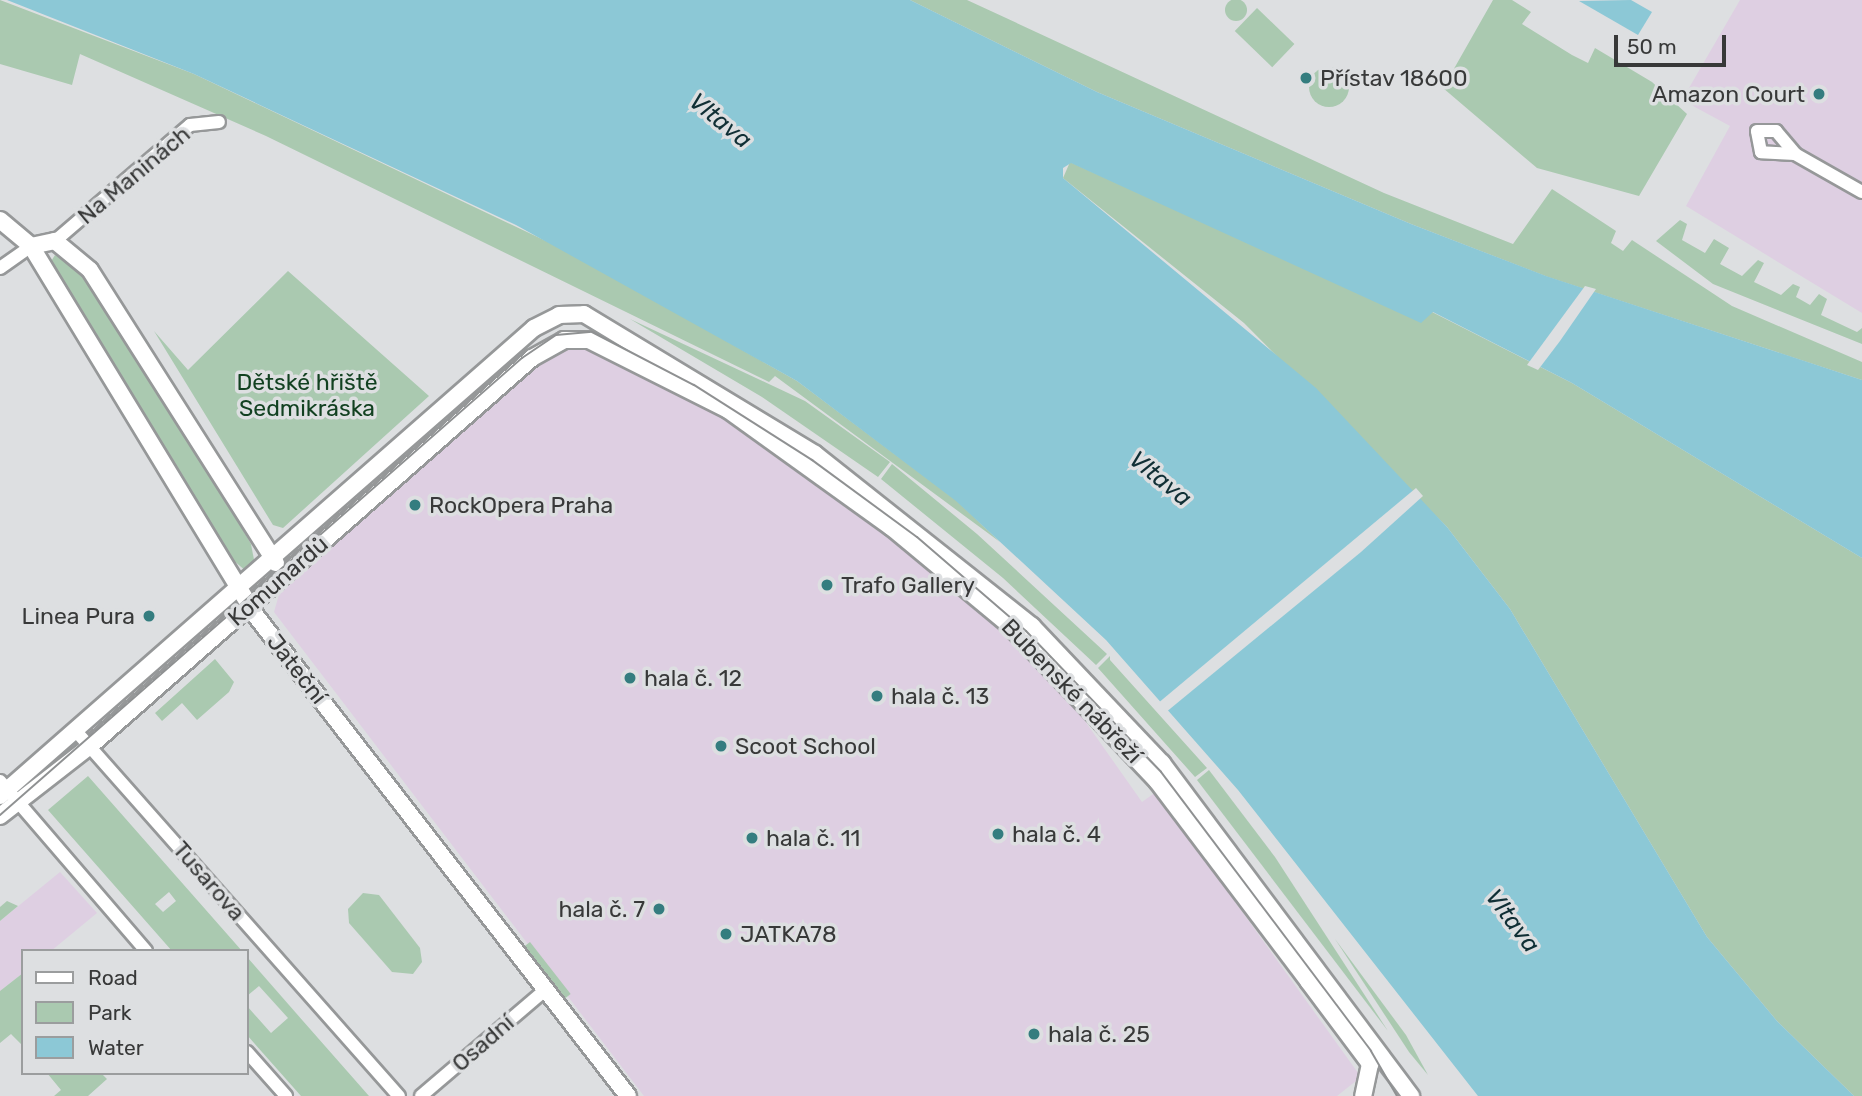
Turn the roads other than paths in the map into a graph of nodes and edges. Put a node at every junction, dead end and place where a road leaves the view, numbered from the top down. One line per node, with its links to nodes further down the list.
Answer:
1 (219, 122): 5 (street, Na Maninách)
2 (1795, 155): 3 (street)
3 (1862, 191)
4 (0, 220): 6 (street, Jateční)
5 (55, 241): 6 (street); 10 (street)
6 (31, 246): 7 (street); 12 (street, Jateční)
7 (0, 268)
8 (548, 320): 10 (street, Komunardů); 27 (street, Bubenské nábřeží)
9 (553, 343): 11 (street, Komunardů); 26 (street, Bubenské nábřeží)
10 (272, 557): 11 (street); 12 (street, Komunardů)
11 (284, 576): 13 (street, Komunardů)
12 (239, 586): 13 (street, Jateční); 14 (street, Komunardů)
13 (250, 606): 15 (street, Komunardů); 20 (street, Jateční)
14 (75, 730): 15 (street, Tusarova); 16 (street, Komunardů)
15 (90, 747): 17 (street, Komunardů); 23 (street, Tusarova)
16 (3, 789): 17 (street)
17 (18, 804): 18 (street, Komunardů); 19 (street)
18 (0, 816)
19 (144, 949)
20 (545, 990): 24 (street, Osadní); 25 (street, Jateční)
21 (248, 1053): 22 (street)
22 (286, 1096)
23 (399, 1096)
24 (421, 1096)
25 (628, 1096)
26 (1363, 1096)
27 (1410, 1096)

